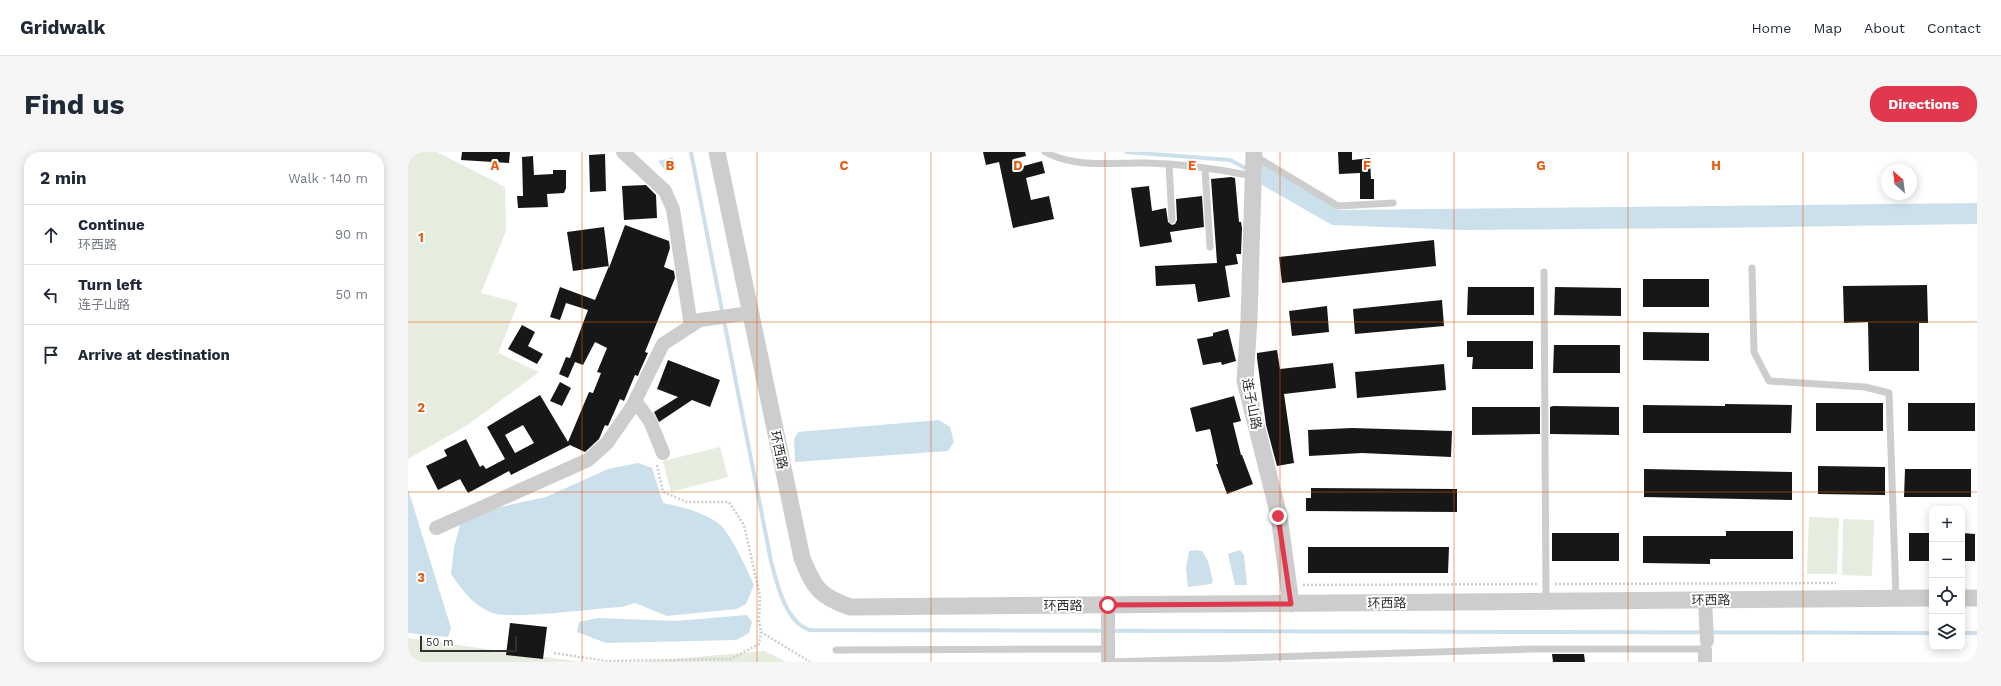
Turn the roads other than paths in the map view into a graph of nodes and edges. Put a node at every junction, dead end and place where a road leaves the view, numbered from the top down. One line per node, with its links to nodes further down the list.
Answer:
1 (623, 152): 14 (street)
2 (717, 152): 13 (street, 环西路)
3 (1045, 152): 5 (lane)
4 (1254, 154): 7 (street, 连子山路); 8 (lane)
5 (1169, 165): 6 (lane); 9 (lane)
6 (1205, 169): 7 (lane); 10 (lane)
7 (1254, 176): 24 (street, 连子山路)
8 (1393, 203)
9 (1172, 220)
10 (1210, 248)
11 (1752, 268): 18 (lane)
12 (1544, 272): 23 (lane)
13 (751, 312): 14 (street); 25 (street, 环西路)
14 (696, 323): 15 (street)
15 (635, 401): 16 (street); 17 (street)
16 (663, 452)
17 (436, 528)
18 (1896, 598): 19 (street, 环西路); 22 (street, 环西路)
19 (1929, 598)
20 (1965, 598): 21 (street)
21 (1977, 598)
22 (1705, 600): 23 (street, 环西路); 27 (street)
23 (1546, 601): 24 (street, 环西路)
24 (1291, 604): 25 (street, 环西路)
25 (1108, 605): 28 (street)
26 (836, 650): 28 (lane)
27 (1706, 651): 28 (lane)
28 (1108, 653)

